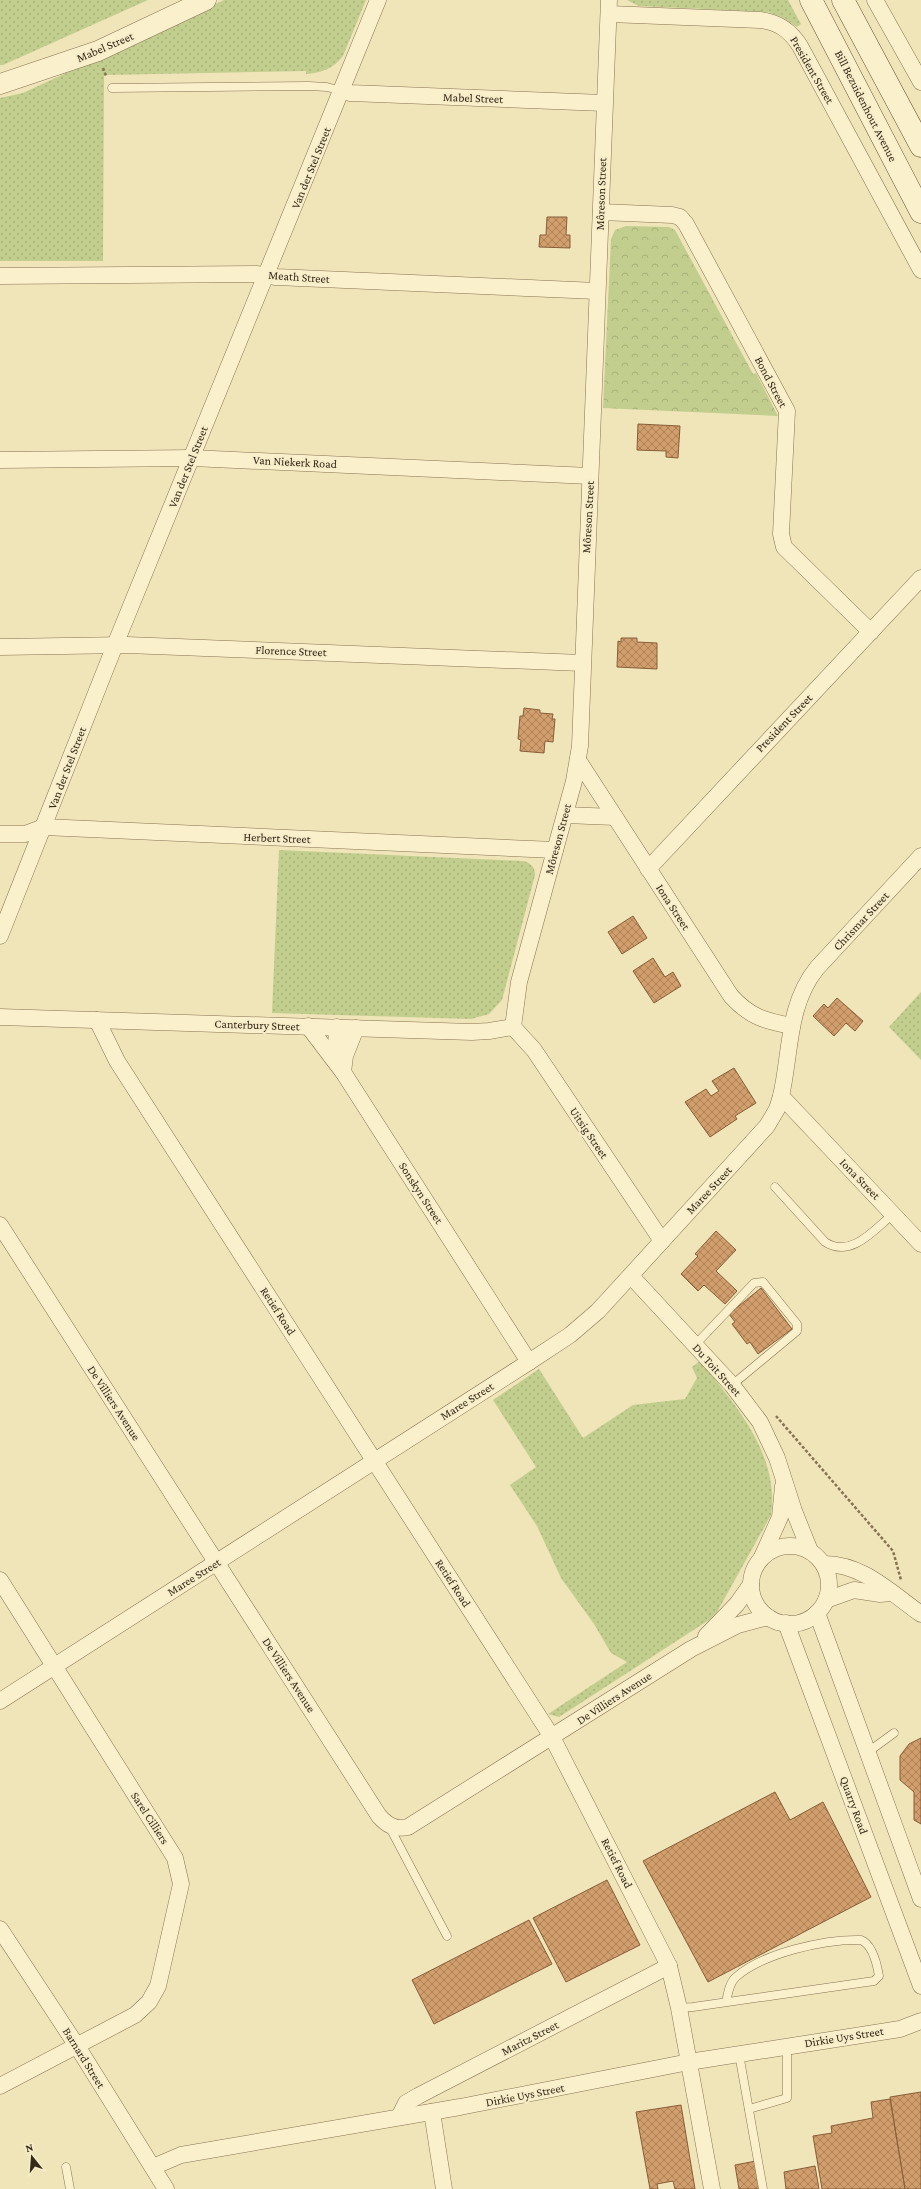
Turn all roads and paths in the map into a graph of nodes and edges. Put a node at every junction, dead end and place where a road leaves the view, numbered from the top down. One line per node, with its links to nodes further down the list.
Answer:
1 (206, 0): 8 (street, Mabel Street)
2 (378, 0): 10 (street, Van der Stel Street)
3 (811, 0): 14 (main road, Bill Bezuidenhout Avenue)
4 (843, 0): 12 (main road)
5 (875, 0): 7 (street)
6 (609, 7): 11 (street, Môreson Street); 15 (street, President Street)
7 (921, 82)
8 (0, 84)
9 (112, 88): 10 (lane)
10 (342, 91): 11 (street, Mabel Street); 16 (street, Van der Stel Street)
11 (604, 103): 13 (street, Môreson Street)
12 (921, 146)
13 (601, 212): 18 (street, Môreson Street); 23 (street, Bond Street)
14 (921, 212)
15 (921, 270)
16 (267, 275): 17 (street, Meath Street); 18 (street, Meath Street); 19 (street, Van der Stel Street)
17 (0, 276)
18 (597, 290): 21 (street, Môreson Street)
19 (192, 458): 20 (street, Van Niekerk Road); 21 (street, Van Niekerk Road); 24 (street, Van der Stel Street)
20 (0, 460)
21 (590, 476): 26 (street, Môreson Street)
22 (921, 578): 23 (street, President Street)
23 (871, 632): 34 (street, President Street)
24 (115, 646): 25 (street, Florence Street); 26 (street, Florence Street); 30 (street, Van der Stel Street)
25 (0, 647)
26 (582, 663): 27 (street, Môreson Street)
27 (578, 760): 28 (street, Môreson Street); 29 (street, Iona Street)
28 (565, 814): 29 (street); 32 (street, Môreson Street)
29 (616, 817): 34 (street, Iona Street)
30 (44, 827): 31 (street, Herbert Street); 32 (street, Herbert Street); 35 (street, Van der Stel Street)
31 (0, 834)
32 (555, 850): 41 (street, Môreson Street)
33 (921, 856): 36 (street, Chrismar Street)
34 (648, 869): 40 (street, Iona Street)
35 (0, 936)
36 (804, 988): 40 (street, Maree Street)
37 (0, 1017): 38 (street, Canterbury Street)
38 (97, 1020): 39 (street, Canterbury Street); 56 (street, Retief Road)
39 (308, 1026): 42 (street, Canterbury Street); 44 (street, Sonskyn Street)
40 (792, 1026): 45 (street, Maree Street)
41 (513, 1027): 43 (street, Canterbury Street); 49 (street, Uitsig Street)
42 (337, 1028): 43 (street, Canterbury Street); 44 (street)
43 (356, 1028): 44 (street)
44 (343, 1072): 53 (street, Sonskyn Street)
45 (781, 1096): 47 (street, Iona Street); 49 (street, Maree Street)
46 (775, 1187): 47 (lane)
47 (893, 1214): 50 (street, Iona Street)
48 (0, 1225): 60 (street, De Villiers Avenue)
49 (662, 1241): 51 (street, Maree Street)
50 (921, 1244)
51 (631, 1276): 52 (street, Du Toit Street); 53 (street, Maree Street)
52 (695, 1345): 54 (street, Du Toit Street); 54 (lane)
53 (529, 1362): 56 (street, Maree Street)
54 (732, 1385): 57 (street, Du Toit Street)
55 (771, 1410): 64 (path)
56 (374, 1460): 60 (street, Maree Street); 74 (street, Retief Road)
57 (783, 1478): 58 (street, Du Toit Street); 59 (street, Du Toit Street)
58 (810, 1551): 59 (street); 61 (street)
59 (761, 1559): 63 (street)
60 (216, 1563): 71 (street, Maree Street); 76 (street, De Villiers Avenue)
61 (823, 1564): 64 (street); 65 (street)
62 (0, 1580): 71 (street, Sarel Cilliers)
63 (751, 1584): 68 (street); 70 (street, De Villiers Avenue)
64 (897, 1589): 65 (street); 67 (street)
65 (826, 1600): 66 (street)
66 (817, 1613): 69 (street); 75 (street)
67 (921, 1614)
68 (768, 1617): 69 (street); 70 (street, De Villiers Avenue)
69 (786, 1624): 81 (street, Quarry Road)
70 (691, 1649): 74 (street, De Villiers Avenue)
71 (55, 1666): 72 (street, Maree Street); 87 (street, Sarel Cilliers)
72 (0, 1701)
73 (894, 1733): 75 (lane)
74 (552, 1737): 76 (street, De Villiers Avenue); 80 (street, Retief Road)
75 (868, 1752): 77 (street)
76 (388, 1825): 79 (lane)
77 (921, 1899)
78 (0, 1928): 87 (street, Barnard Street)
79 (447, 1936)
80 (669, 1966): 83 (street, Retief Road); 94 (street, Maritz Street)
81 (921, 1986)
82 (726, 2002): 82 (lane); 83 (lane)
83 (679, 2008): 90 (street, Retief Road)
84 (921, 2020): 85 (street, Dirkie Uys Street)
85 (900, 2029): 86 (street, Dirkie Uys Street); 88 (street, Dirkie Uys Street)
86 (921, 2034)
87 (77, 2046): 91 (street, Sarel Cilliers); 96 (street, Barnard Street)
88 (787, 2047): 89 (street, Dirkie Uys Street); 92 (lane)
89 (739, 2054): 90 (street, Dirkie Uys Street); 92 (lane)
90 (690, 2062): 93 (street, Dirkie Uys Street); 100 (street, Retief Road)
91 (0, 2086)
92 (749, 2109): 101 (lane)
93 (432, 2112): 94 (street, Dirkie Uys Street); 99 (street)
94 (400, 2117): 96 (street, Dirkie Uys Street)
95 (66, 2167): 97 (lane)
96 (153, 2167): 98 (street, Barnard Street)
97 (70, 2189)
98 (166, 2189)
99 (444, 2189)
100 (712, 2189)
101 (763, 2189)

